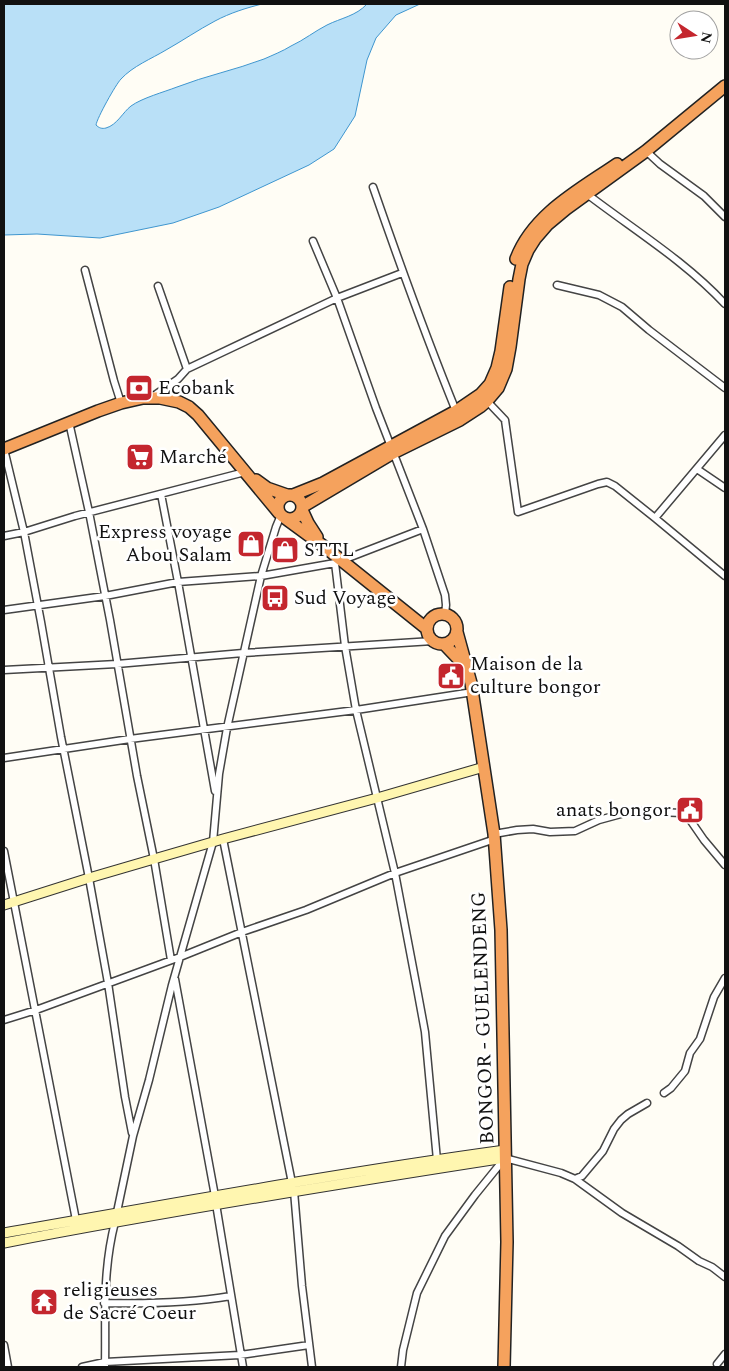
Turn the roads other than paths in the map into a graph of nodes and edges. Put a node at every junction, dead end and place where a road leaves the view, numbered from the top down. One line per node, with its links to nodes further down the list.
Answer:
1 (725, 86): 2 (highway)
2 (683, 120): 3 (highway); 19 (highway)
3 (646, 151): 5 (highway); 6 (street)
4 (373, 187): 9 (street)
5 (587, 194): 13 (street); 17 (highway)
6 (725, 217)
7 (313, 241): 12 (street)
8 (85, 270): 18 (street)
9 (402, 273): 12 (street); 19 (street)
10 (557, 285): 15 (street)
11 (158, 286): 14 (street)
12 (337, 298): 14 (street); 23 (street)
13 (725, 304)
14 (187, 369): 16 (street)
15 (725, 388)
16 (152, 397): 18 (highway); 25 (highway)
17 (487, 401): 23 (highway); 32 (street)
18 (121, 403): 20 (highway)
19 (456, 411): 23 (highway)
20 (70, 422): 22 (highway); 30 (street)
21 (725, 435): 24 (street)
22 (4, 449): 34 (street)
23 (392, 450): 28 (highway); 29 (highway); 33 (street)
24 (697, 469): 26 (street); 32 (street)
25 (245, 472): 27 (street); 28 (highway); 31 (highway)
26 (725, 488)
27 (161, 494): 30 (street); 40 (street)
28 (290, 495): 29 (highway); 31 (highway)
29 (302, 509): 31 (highway); 36 (highway)
30 (89, 512): 34 (street); 41 (street)
31 (282, 516): 36 (highway); 38 (street)
32 (655, 518): 39 (street)
33 (423, 529): 37 (street); 45 (street)
34 (24, 532): 35 (street); 42 (street)
35 (4, 536)
36 (326, 548): 37 (highway)
37 (338, 562): 38 (street); 44 (highway); 49 (street)
38 (261, 576): 40 (street); 50 (street)
39 (725, 576)
40 (178, 582): 41 (street); 51 (street)
41 (105, 596): 42 (street); 52 (street)
42 (37, 606): 43 (street); 53 (street)
43 (4, 610)
44 (403, 611): 45 (highway); 46 (highway)
45 (441, 615): 46 (highway); 47 (highway)
46 (427, 630): 48 (highway)
47 (457, 632): 48 (highway); 54 (highway, BONGOR - GUELENDENG)
48 (439, 643): 49 (street); 54 (highway)
49 (345, 646): 50 (street); 57 (street)
50 (243, 653): 51 (street); 58 (street)
51 (192, 657): 52 (street); 59 (street)
52 (118, 664): 53 (street); 60 (street)
53 (49, 668): 55 (street); 61 (street)
54 (468, 669): 56 (highway, BONGOR - GUELENDENG)
55 (4, 670)
56 (473, 692): 57 (street); 63 (highway, BONGOR - GUELENDENG)
57 (356, 710): 58 (street); 64 (street)
58 (227, 728): 59 (street); 65 (street)
59 (204, 730): 60 (street); 65 (street)
60 (130, 739): 61 (street); 70 (street)
61 (64, 750): 62 (street); 73 (street)
62 (4, 758)
63 (484, 767): 64 (main road); 66 (highway, BONGOR - GUELENDENG)
64 (377, 798): 67 (main road); 72 (street)
65 (217, 800): 68 (street)
66 (495, 837): 71 (street); 72 (street); 87 (highway, BONGOR - GUELENDENG)
67 (223, 839): 68 (main road); 76 (street)
68 (214, 842): 70 (main road); 77 (street)
69 (4, 851): 74 (street)
70 (154, 859): 73 (main road); 78 (street)
71 (725, 865)
72 (395, 873): 76 (street); 88 (street)
73 (89, 878): 74 (main road); 81 (street)
74 (14, 902): 75 (main road); 82 (street)
75 (4, 905)
76 (242, 932): 77 (street); 90 (street)
77 (180, 957): 78 (street); 79 (street)
78 (171, 960): 81 (street)
79 (175, 976): 86 (street); 91 (street)
80 (725, 978): 84 (street)
81 (108, 983): 82 (street); 86 (street)
82 (36, 1010): 83 (street); 93 (street)
83 (4, 1020)
84 (664, 1094)
85 (647, 1103): 89 (street)
86 (133, 1136): 92 (street)
87 (505, 1154): 88 (main road); 89 (street); 90 (main road); 110 (street); 111 (highway, BONGOR - GUELENDENG)
88 (437, 1160): 90 (main road)
89 (575, 1179): 97 (street)
90 (293, 1187): 91 (main road); 101 (street)
91 (216, 1200): 92 (main road); 98 (street)
92 (116, 1217): 93 (main road); 95 (main road); 99 (street)
93 (76, 1220): 95 (main road)
94 (4, 1233): 95 (main road)
95 (33, 1233): 96 (main road)
96 (4, 1243)
97 (725, 1277)
98 (231, 1296): 99 (street); 103 (street)
99 (104, 1304): 105 (street)
100 (4, 1345): 106 (street)
101 (309, 1345): 103 (street); 109 (street)
102 (725, 1354): 104 (street)
103 (240, 1355): 105 (street); 108 (street)
104 (716, 1364)
105 (105, 1365): 107 (street)
106 (8, 1367)
107 (82, 1367)
108 (243, 1367)
109 (312, 1367)
110 (401, 1367)
111 (504, 1367)

